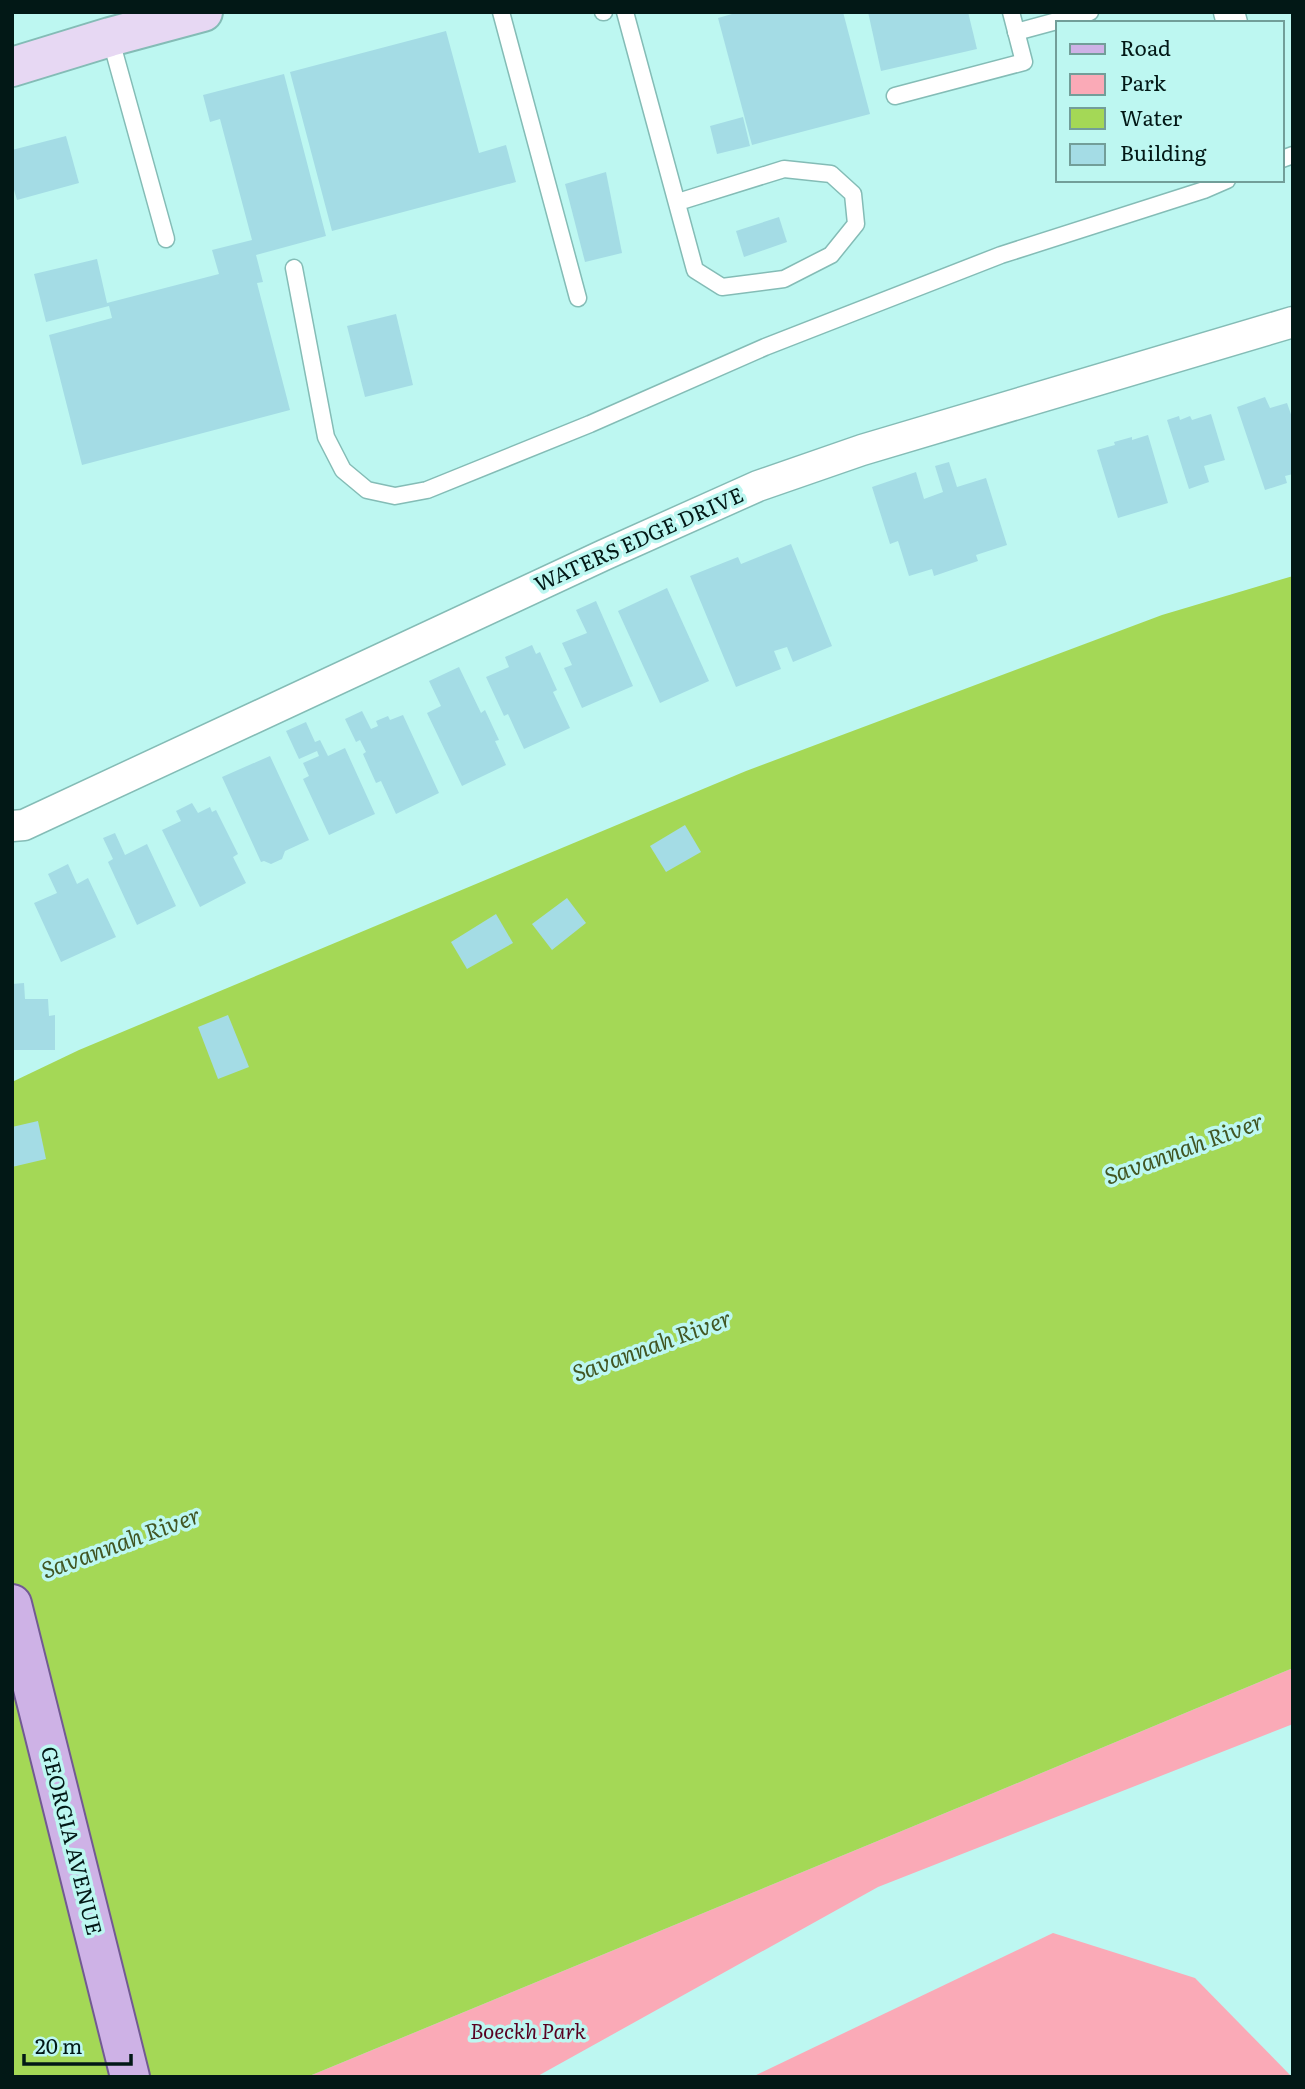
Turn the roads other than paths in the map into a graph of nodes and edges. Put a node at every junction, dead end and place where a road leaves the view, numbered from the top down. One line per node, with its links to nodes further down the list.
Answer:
1 (203, 12): 9 (main road)
2 (500, 12): 16 (lane)
3 (625, 12): 13 (lane)
4 (1011, 12): 8 (lane)
5 (1090, 12): 7 (lane)
6 (1056, 21): 8 (lane)
7 (1057, 21)
8 (1016, 32): 11 (lane)
9 (110, 37): 10 (main road); 14 (lane)
10 (12, 67)
11 (894, 96)
12 (1222, 182): 15 (lane)
13 (678, 202): 13 (lane)
14 (166, 239)
15 (294, 268)
16 (579, 299)
17 (1293, 322): 18 (street, WATERS EDGE DRIVE)
18 (12, 826)
19 (12, 1604): 20 (main road, GEORGIA AVENUE)
20 (130, 2077)

